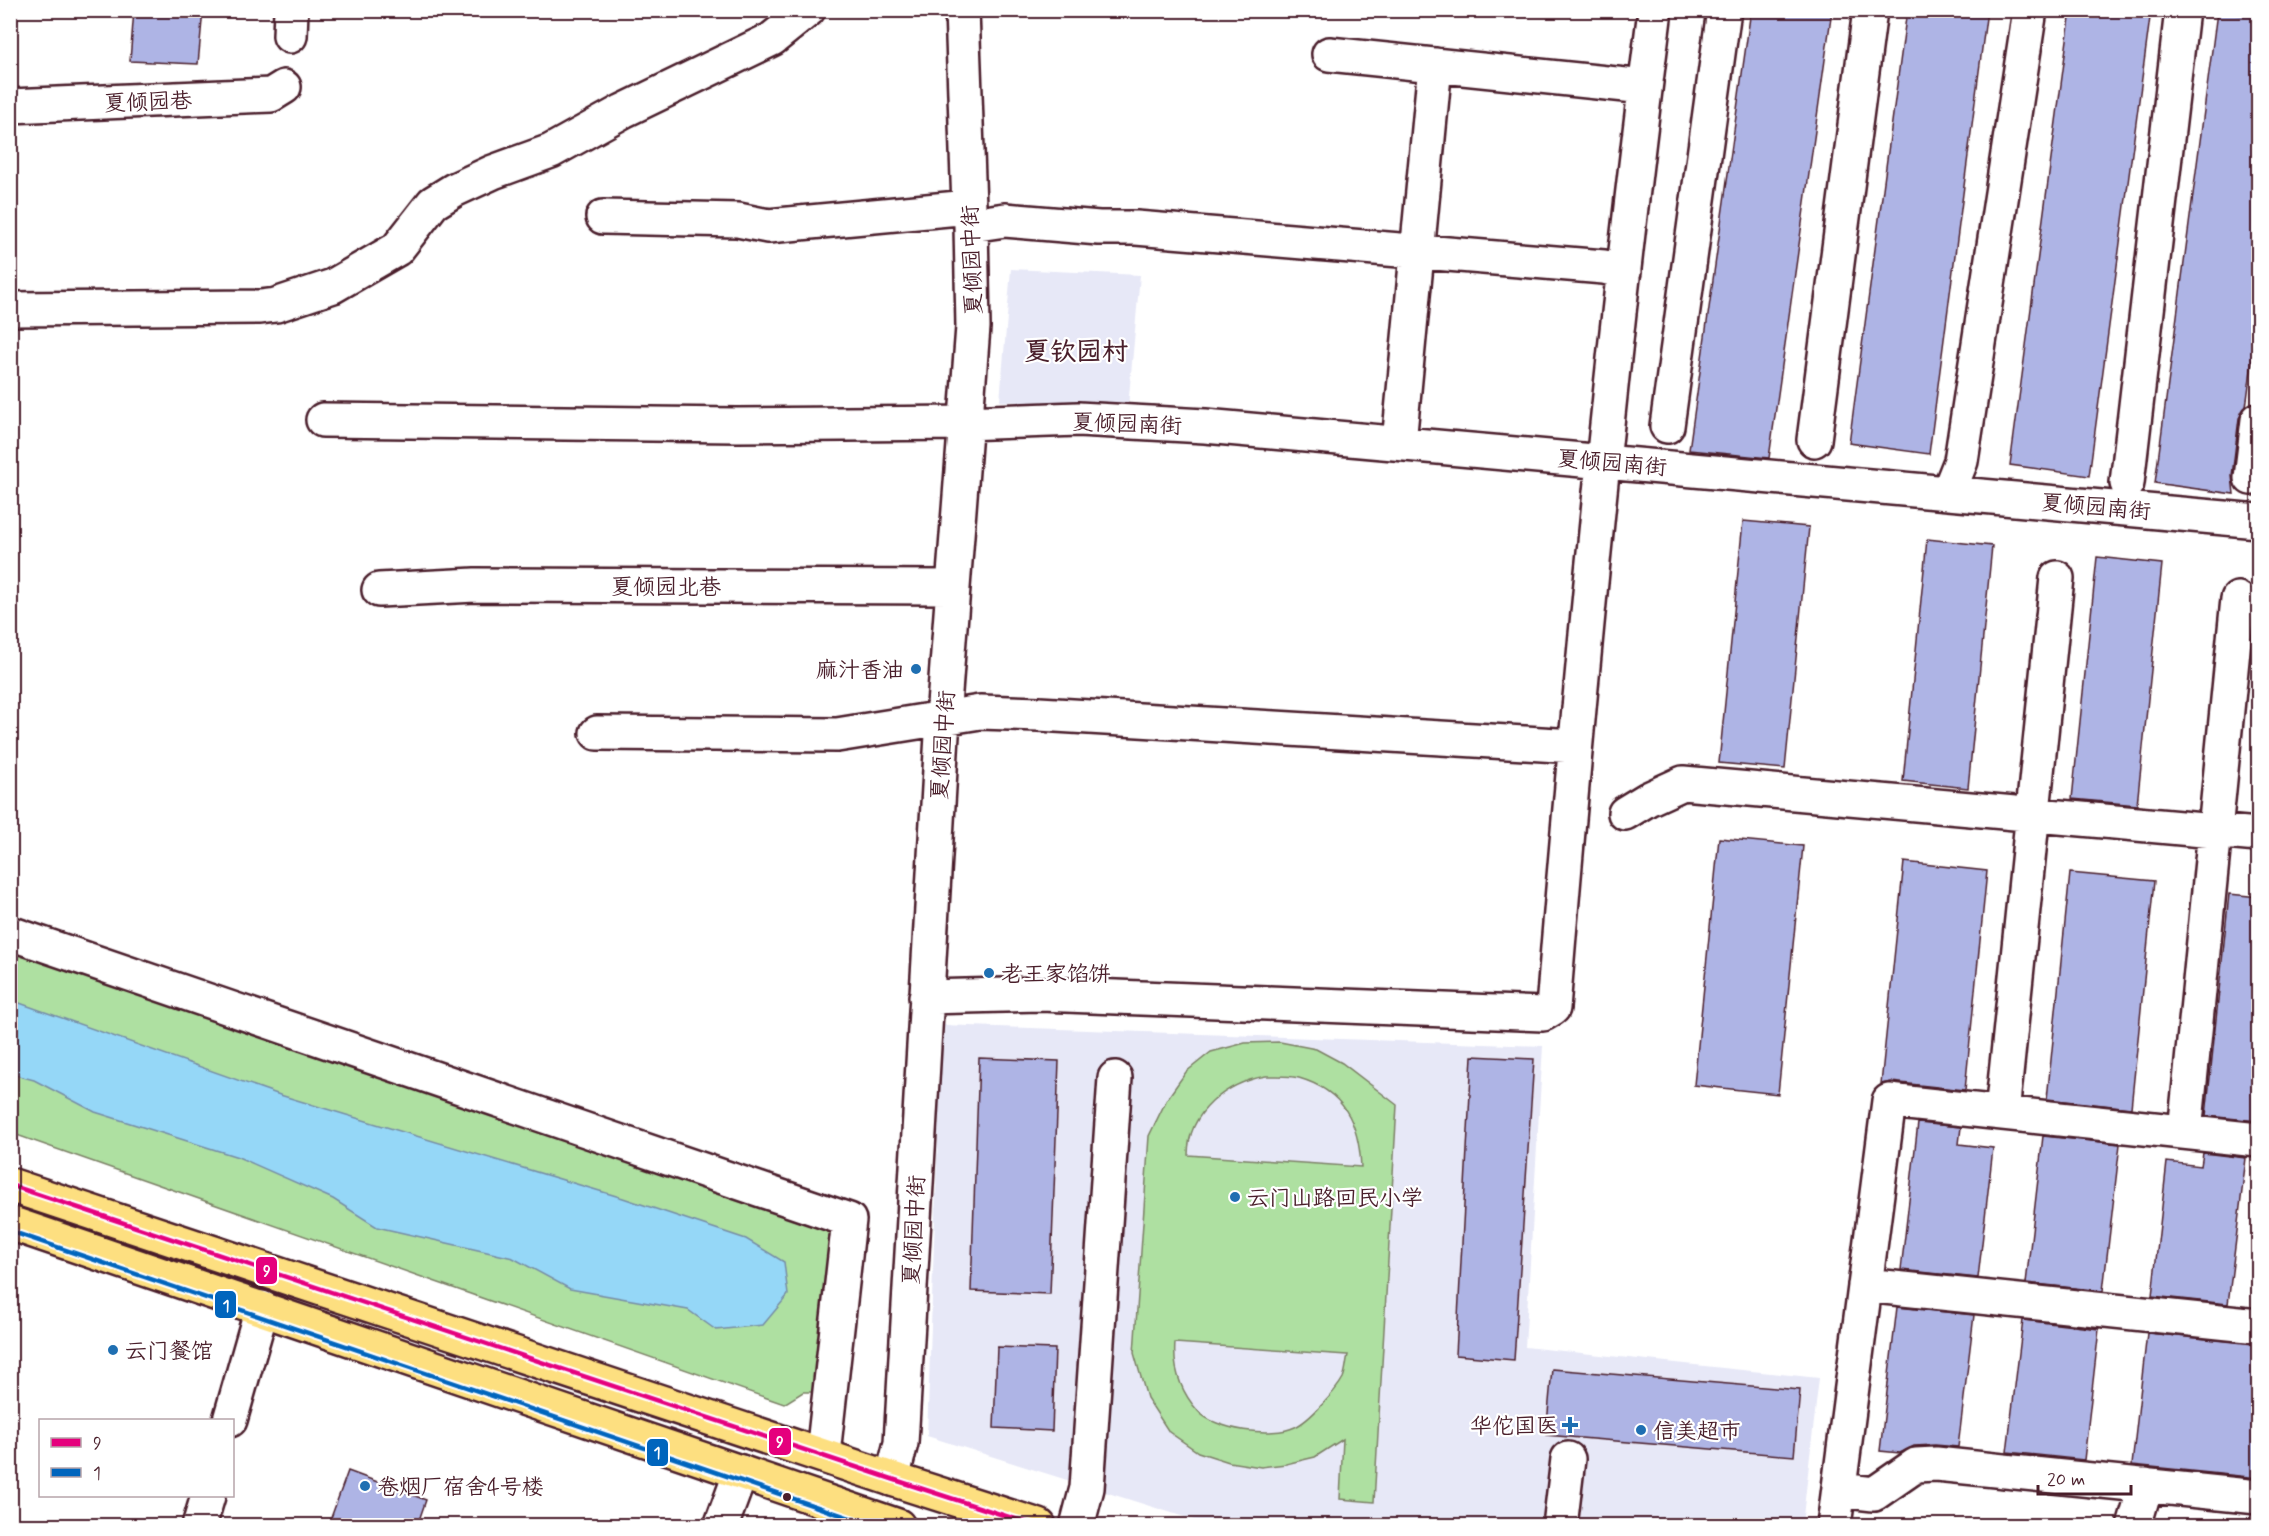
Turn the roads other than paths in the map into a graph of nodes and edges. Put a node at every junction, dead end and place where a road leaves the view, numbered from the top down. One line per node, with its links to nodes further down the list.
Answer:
1 (808, 10): 17 (street)
2 (962, 10): 13 (street, 夏倾园中街)
3 (1724, 10): 21 (street)
4 (1870, 10): 22 (street)
5 (2030, 10): 26 (street)
6 (2182, 10): 27 (street)
7 (1654, 18): 11 (street)
8 (1329, 54): 9 (street)
9 (1435, 65): 11 (street); 15 (street)
10 (284, 87): 12 (street, 夏倾园巷)
11 (1645, 87): 16 (street)
12 (10, 106)
13 (970, 216): 14 (street); 15 (street); 20 (street, 夏倾园中街)
14 (603, 217)
15 (1417, 252): 16 (street); 23 (street)
16 (1624, 272): 24 (street)
17 (10, 309)
18 (323, 420): 20 (street, 夏倾园南街)
19 (2259, 420): 25 (street)
20 (964, 423): 23 (street, 夏倾园南街); 30 (street, 夏倾园中街)
21 (1667, 426)
22 (1814, 440)
23 (1399, 443): 24 (street, 夏倾园南街)
24 (1602, 461): 28 (street, 夏倾园南街); 35 (street)
25 (2251, 478)
26 (1953, 481)
27 (2127, 483)
28 (2259, 520)
29 (2057, 578): 37 (street)
30 (952, 587): 31 (street, 夏倾园北巷); 33 (street, 夏倾园中街)
31 (379, 590)
32 (2238, 598): 38 (street)
33 (943, 718): 34 (street); 35 (street); 41 (street, 夏倾园中街)
34 (597, 733)
35 (1574, 746): 41 (street)
36 (1625, 813): 37 (street)
37 (2032, 814): 38 (street); 43 (street)
38 (2215, 831): 39 (street); 44 (street)
39 (2259, 835)
40 (10, 933): 52 (street)
41 (926, 997): 55 (street, 夏倾园中街)
42 (1115, 1078): 64 (street)
43 (2002, 1113): 44 (street); 48 (street)
44 (2185, 1132): 45 (street)
45 (2259, 1140)
46 (10, 1185): 52 (main road)
47 (10, 1223): 49 (main road)
48 (1865, 1285): 50 (street); 57 (street)
49 (262, 1308): 51 (street); 54 (main road)
50 (2259, 1326)
51 (230, 1419)
52 (823, 1454): 55 (main road)
53 (1568, 1459): 65 (street)
54 (741, 1472): 61 (street); 62 (main road)
55 (892, 1479): 63 (main road)
56 (2146, 1485): 57 (street); 59 (street); 67 (street)
57 (1839, 1490): 66 (street)
58 (208, 1497): 60 (street)
59 (2259, 1497)
60 (199, 1526)
61 (721, 1526)
62 (898, 1526)
63 (1039, 1526)
64 (1077, 1526)
65 (1560, 1526)
66 (1834, 1526)
67 (2134, 1526)

